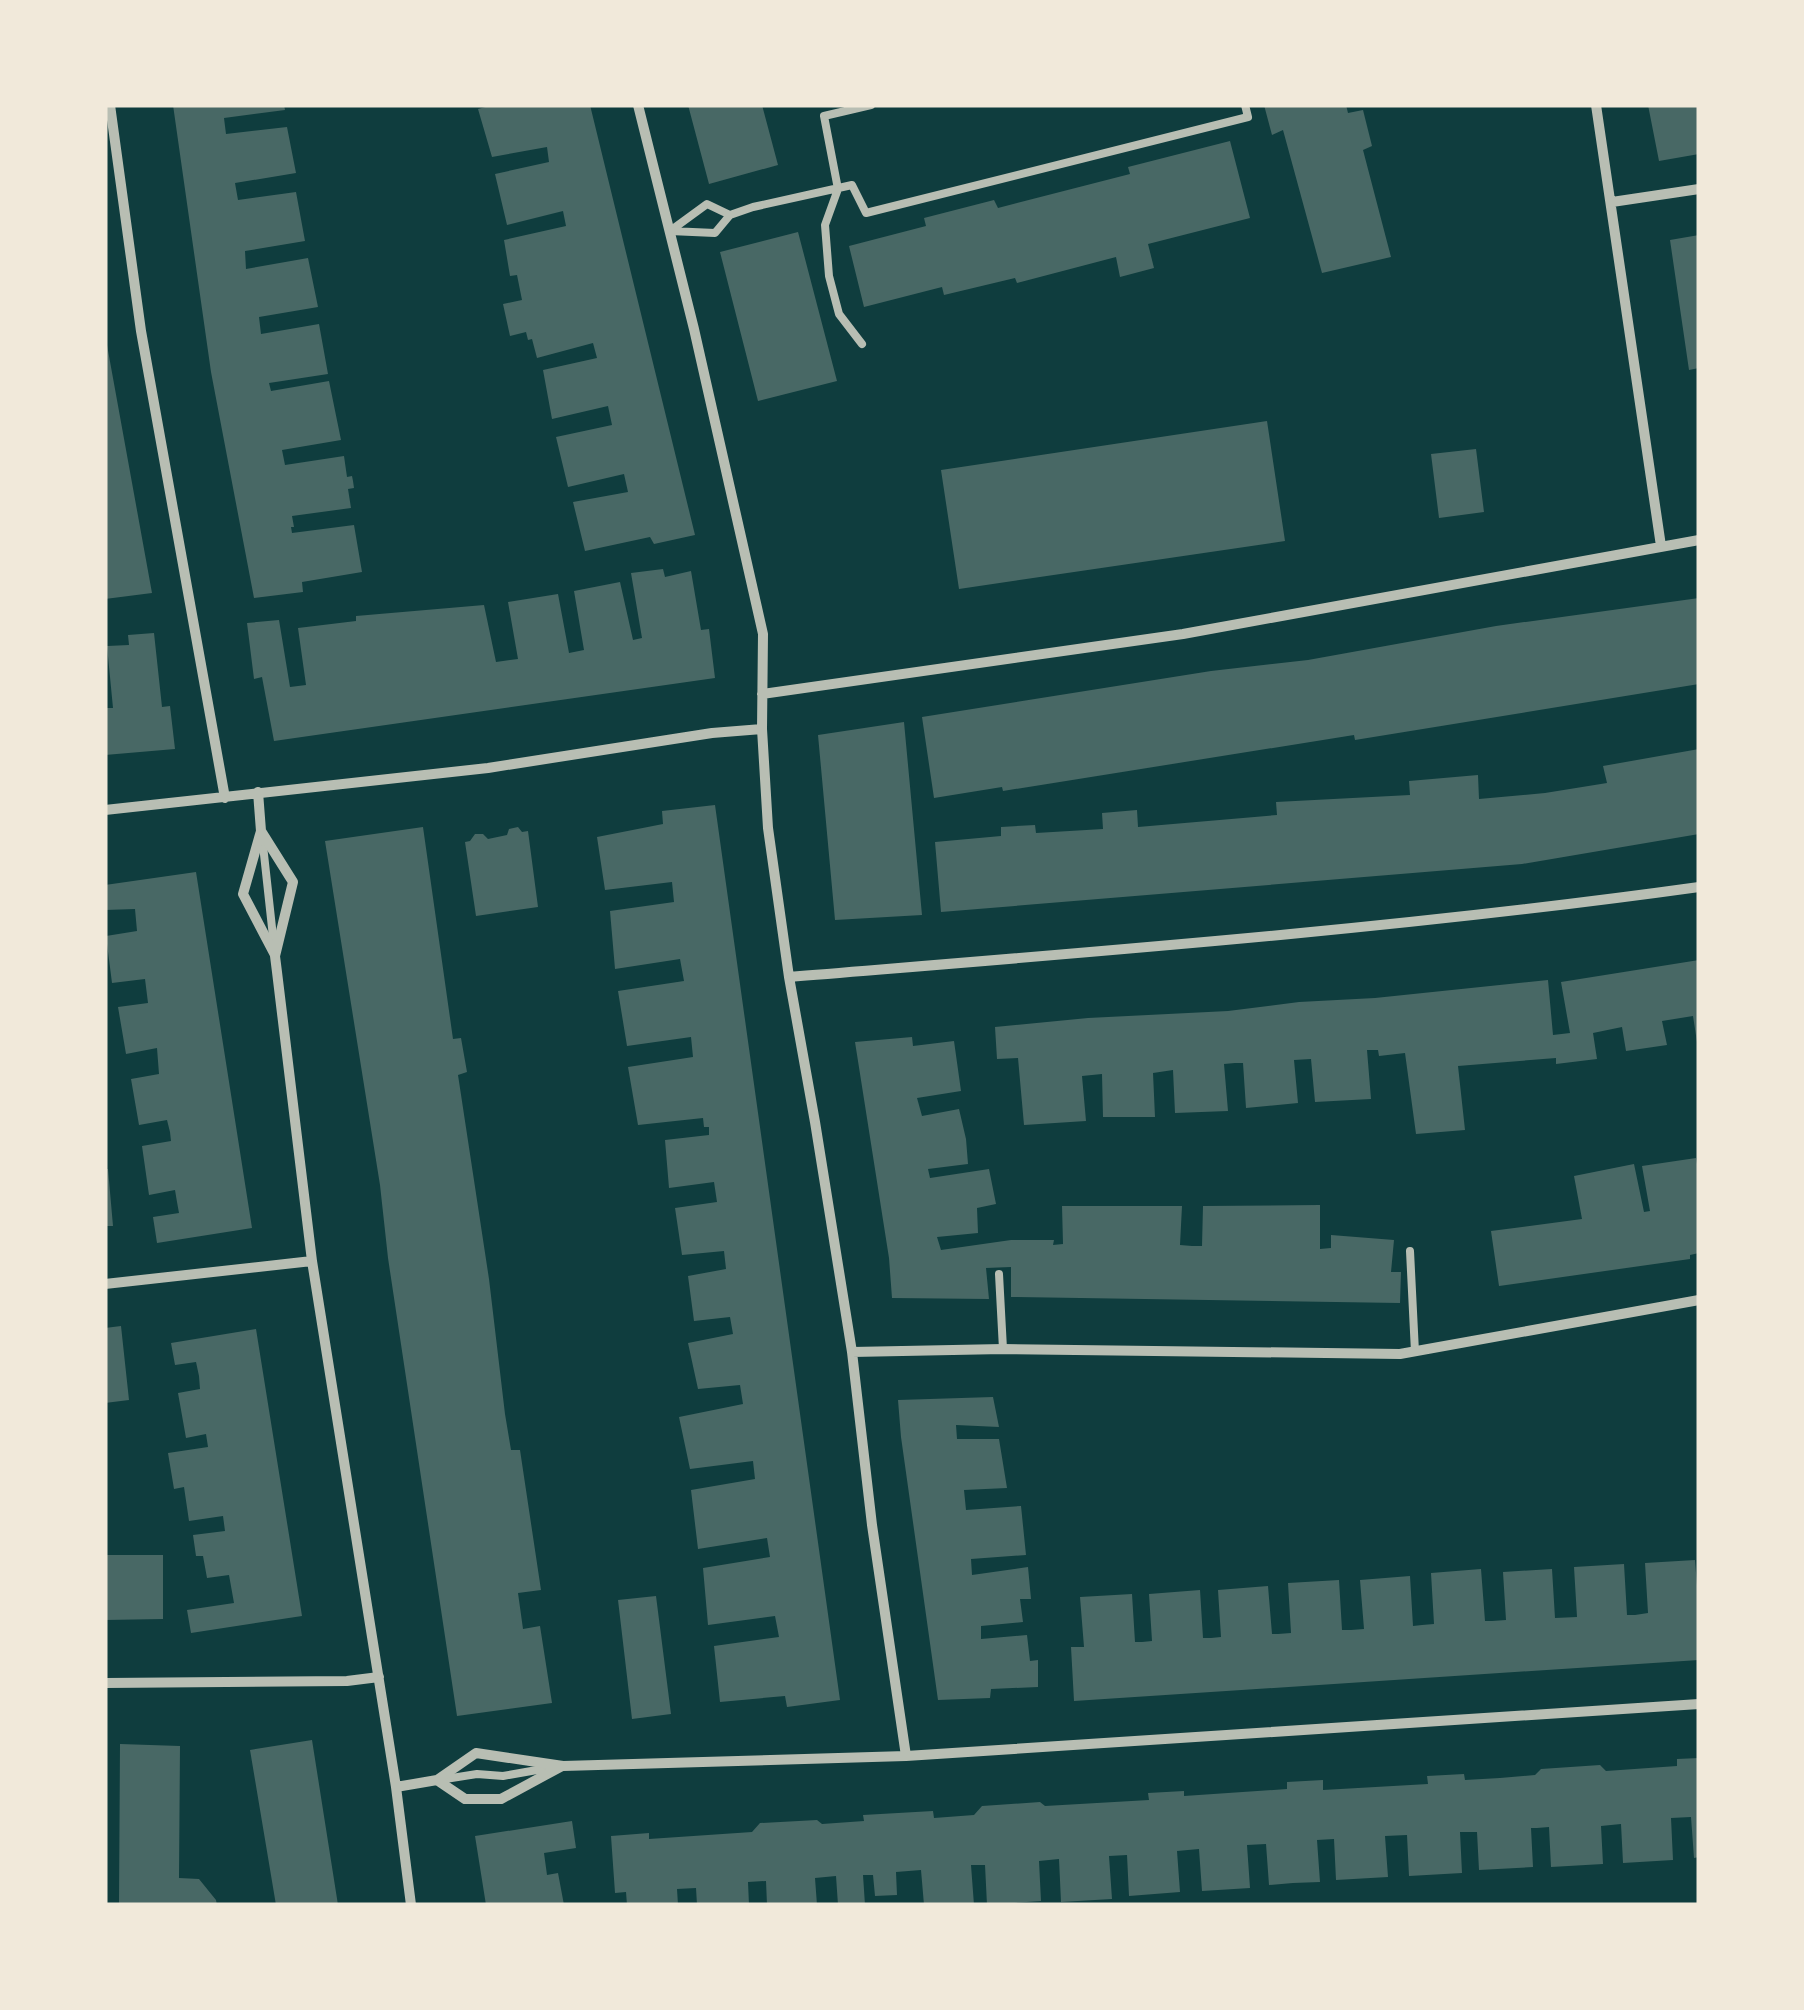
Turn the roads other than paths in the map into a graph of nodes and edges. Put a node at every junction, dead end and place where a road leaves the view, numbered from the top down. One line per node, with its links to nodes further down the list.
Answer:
1 (110, 105): 17 (street)
2 (638, 105): 10 (street)
3 (871, 105): 6 (lane)
4 (1245, 105): 6 (lane)
5 (1596, 105): 8 (street)
6 (838, 188): 9 (lane); 11 (lane)
7 (1699, 189): 8 (street)
8 (1612, 202): 13 (street)
9 (730, 215): 10 (lane); 10 (lane)
10 (670, 231): 14 (street)
11 (862, 344)
12 (1699, 540): 13 (street)
13 (1662, 546): 14 (street)
14 (762, 694): 15 (street)
15 (762, 729): 16 (street); 22 (street)
16 (258, 792): 17 (street); 19 (street)
17 (225, 798): 18 (street)
18 (105, 810)
19 (262, 832): 21 (lane); 21 (street); 21 (street)
20 (1699, 886): 22 (street)
21 (275, 956): 24 (street)
22 (788, 977): 29 (street)
23 (1410, 1251): 30 (lane)
24 (312, 1261): 26 (street); 31 (street)
25 (999, 1274): 28 (lane)
26 (105, 1284)
27 (1699, 1300): 30 (street)
28 (1003, 1349): 29 (street); 30 (street)
29 (852, 1352): 34 (street)
30 (1416, 1352)
31 (378, 1677): 32 (street); 37 (street)
32 (105, 1683)
33 (1699, 1704): 34 (street)
34 (906, 1756): 35 (street)
35 (563, 1766): 36 (lane); 36 (street); 36 (street)
36 (438, 1780): 37 (street)
37 (396, 1786): 38 (street)
38 (411, 1905)

